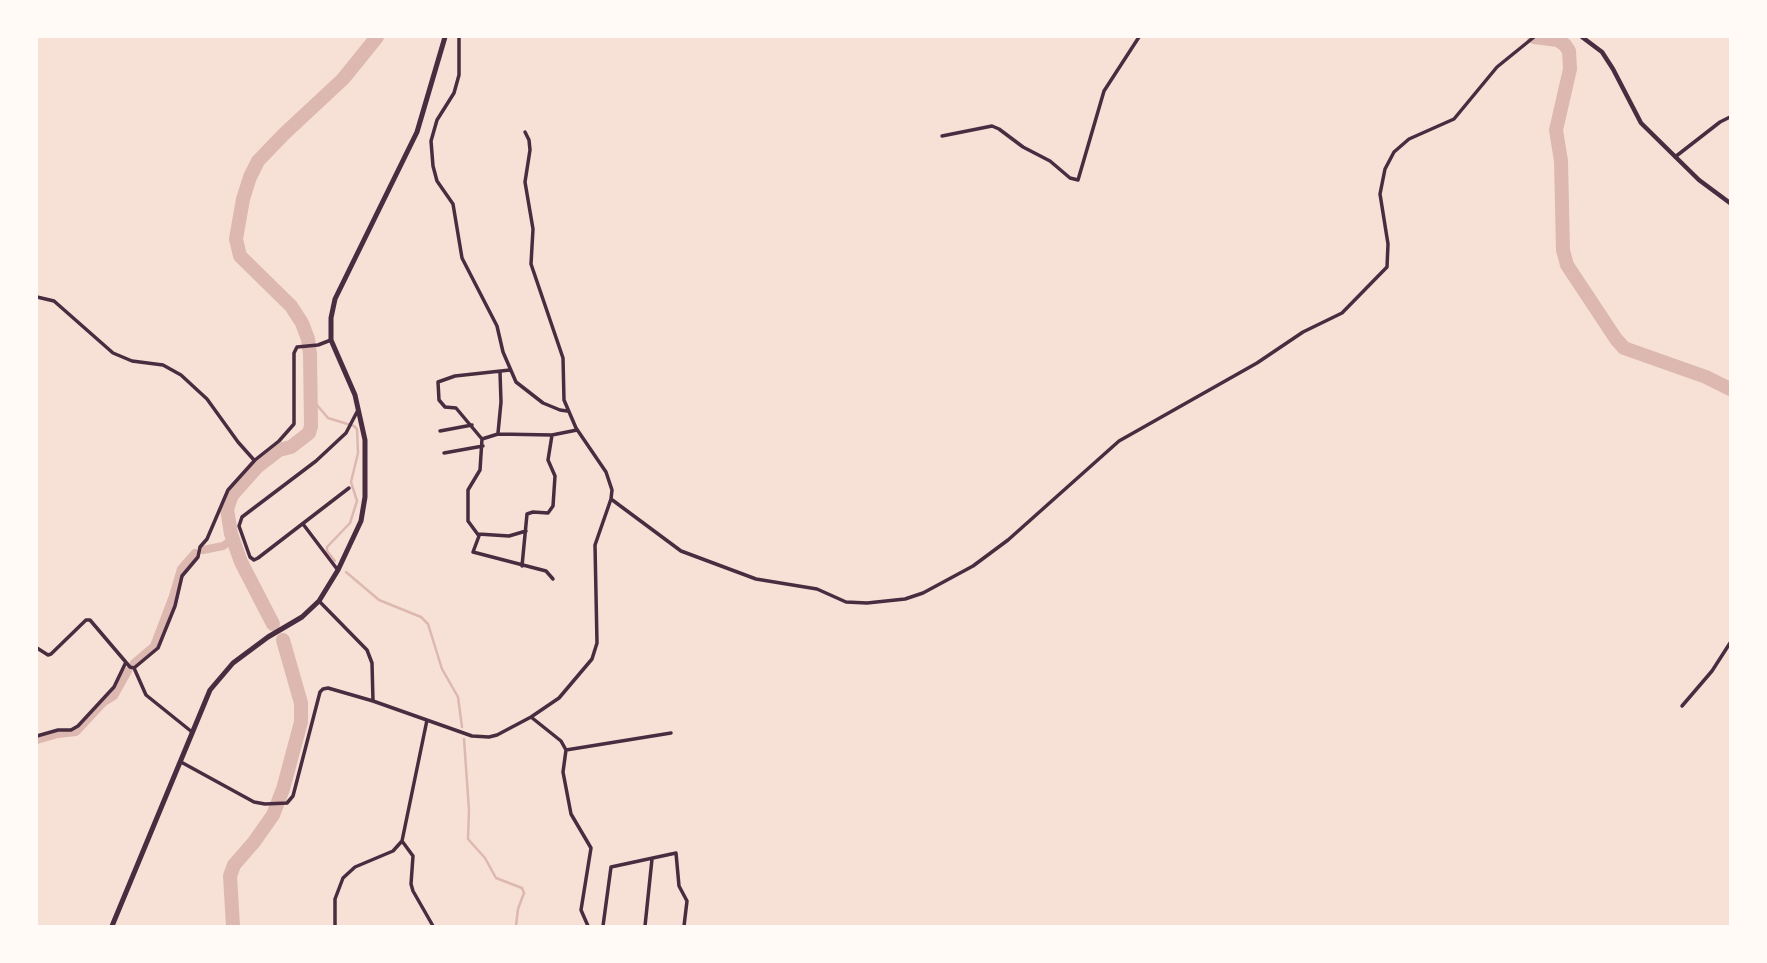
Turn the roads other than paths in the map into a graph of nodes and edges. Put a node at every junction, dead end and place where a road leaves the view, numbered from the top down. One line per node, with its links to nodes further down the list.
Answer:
1 (445, 37): 12 (highway)
2 (459, 37): 13 (street)
3 (1139, 37): 8 (street)
4 (1533, 37): 27 (street)
5 (1582, 37): 9 (main road)
6 (1730, 117): 9 (street)
7 (525, 132): 16 (street)
8 (942, 136)
9 (1675, 157): 10 (main road)
10 (1730, 203)
11 (37, 297): 25 (street)
12 (331, 340): 15 (highway); 25 (street)
13 (510, 370): 14 (street); 16 (street)
14 (500, 372): 17 (street); 20 (street)
15 (358, 410): 28 (street); 32 (highway)
16 (567, 411): 18 (street)
17 (472, 425): 19 (street); 22 (street)
18 (577, 430): 21 (street); 27 (street)
19 (440, 431)
20 (498, 434): 21 (street); 22 (street)
21 (552, 435): 29 (street)
22 (482, 439): 23 (street)
23 (483, 446): 24 (street); 30 (street)
24 (444, 453)
25 (254, 460): 38 (street)
26 (349, 488): 28 (street)
27 (611, 499): 41 (street)
28 (303, 524): 32 (street)
29 (526, 531): 30 (street); 31 (street)
30 (478, 534): 31 (street)
31 (522, 566): 33 (street)
32 (338, 570): 34 (highway)
33 (553, 579)
34 (320, 601): 39 (street); 43 (highway)
35 (1730, 643): 40 (street)
36 (37, 648): 37 (street)
37 (126, 662): 38 (street); 45 (street)
38 (134, 668): 43 (street)
39 (373, 701): 42 (street); 47 (street)
40 (1682, 706)
41 (531, 717): 42 (street); 46 (street)
42 (428, 720): 48 (street)
43 (192, 733): 47 (highway)
44 (671, 733): 46 (street)
45 (37, 736)
46 (566, 750): 53 (street)
47 (181, 762): 50 (highway)
48 (402, 841): 51 (street); 52 (street)
49 (652, 858): 54 (street); 55 (street); 56 (street)
50 (112, 926)
51 (335, 926)
52 (433, 926)
53 (588, 926)
54 (603, 926)
55 (645, 926)
56 (684, 926)

